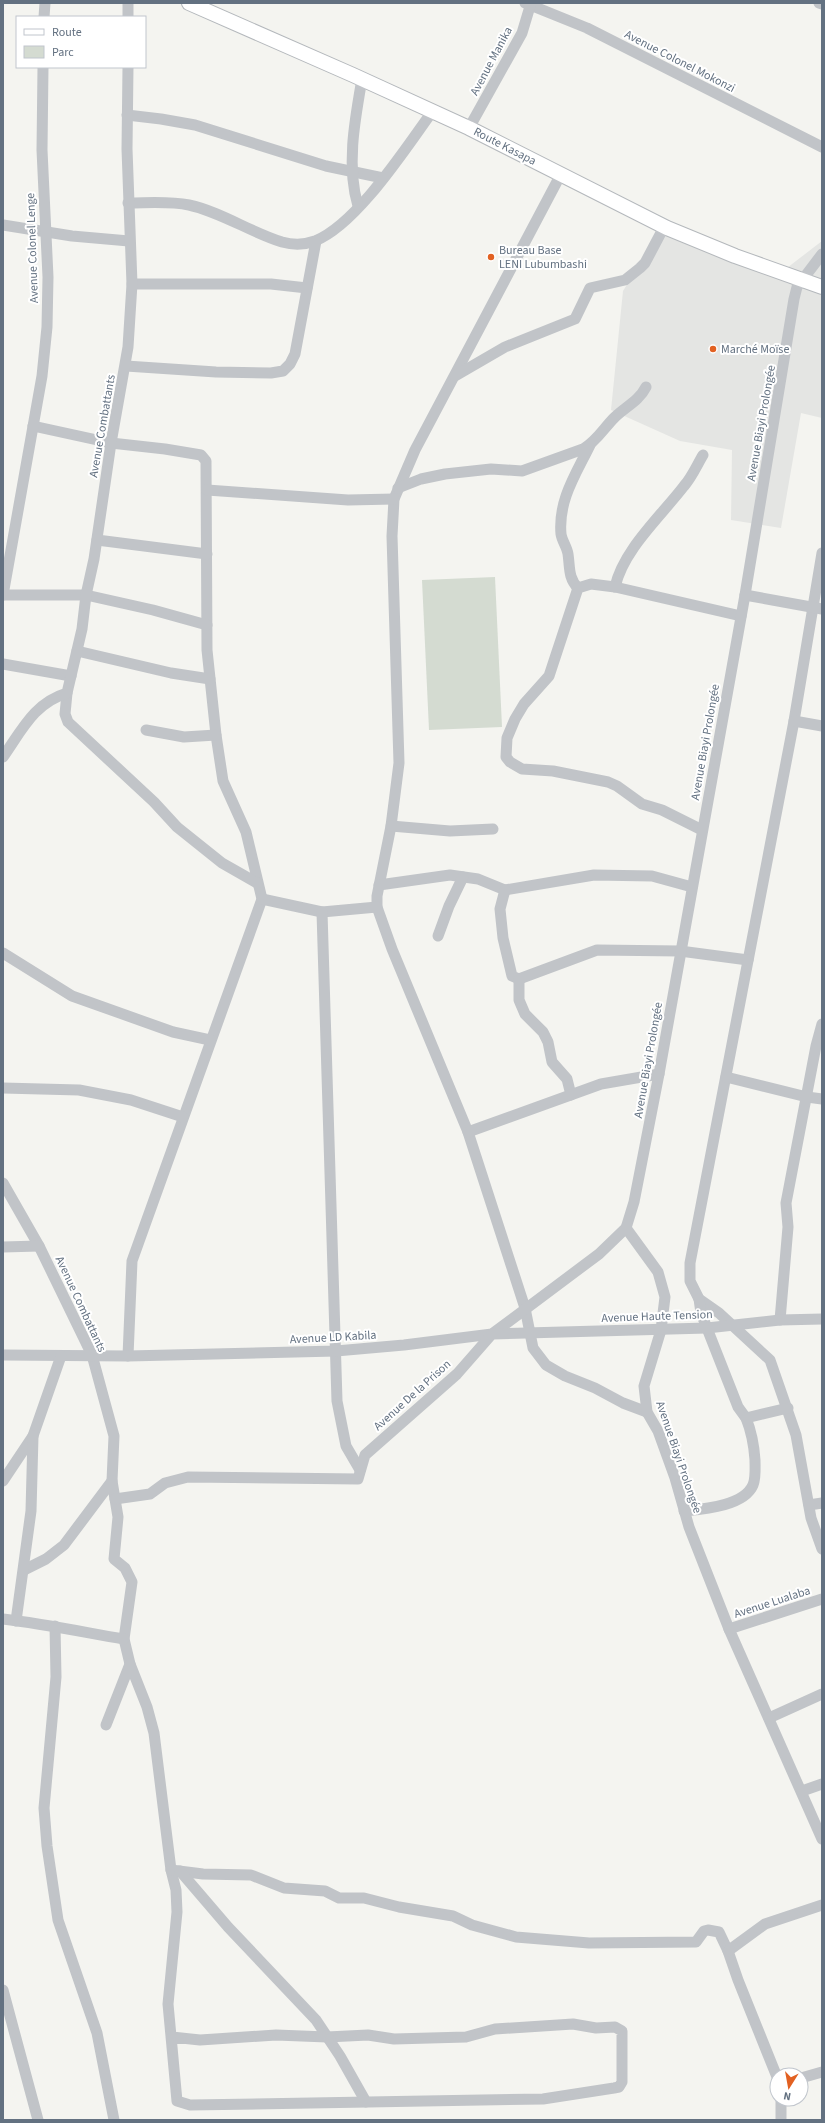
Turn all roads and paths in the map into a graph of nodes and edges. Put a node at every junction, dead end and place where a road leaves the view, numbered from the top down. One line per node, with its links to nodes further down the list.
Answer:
1 (45, 3): 7 (street)
2 (128, 3): 8 (street)
3 (189, 3): 11 (main road, Route Kasapa)
4 (819, 3): 6 (street)
5 (529, 4): 14 (street, Avenue Manika); 15 (street, Avenue Colonel Mokonzi)
6 (822, 4)
7 (44, 16)
8 (128, 16)
9 (43, 68): 23 (street, Avenue Colonel Lenge)
10 (128, 68): 13 (street, Avenue Combattants)
11 (362, 79): 12 (main road, Route Kasapa); 16 (street)
12 (432, 112): 14 (main road, Route Kasapa); 18 (street)
13 (127, 115): 16 (street); 19 (street, Avenue Combattants)
14 (469, 128): 17 (main road, Route Kasapa)
15 (822, 147)
16 (354, 172): 18 (street); 20 (street)
17 (561, 174): 22 (main road, Route Kasapa); 32 (street)
18 (383, 178): 20 (street)
19 (128, 203): 24 (street, Avenue Combattants); 25 (street)
20 (358, 206): 25 (street)
21 (3, 225): 23 (street)
22 (664, 227): 27 (main road, Route Kasapa); 32 (street)
23 (46, 232): 24 (street); 34 (street, Avenue Colonel Lenge)
24 (129, 241): 28 (street, Avenue Combattants)
25 (316, 241): 30 (street)
26 (822, 254): 27 (street, Avenue Biayi Prolongée)
27 (802, 280): 29 (main road, Route Kasapa); 48 (street, Avenue Biayi Prolongée)
28 (132, 284): 30 (street); 31 (street, Avenue Combattants)
29 (822, 287)
30 (307, 288): 31 (street)
31 (126, 366): 35 (street, Avenue Combattants)
32 (455, 376): 38 (street)
33 (646, 387): 36 (street)
34 (33, 426): 35 (street); 46 (street, Avenue Colonel Lenge)
35 (111, 443): 39 (street); 41 (street, Avenue Combattants)
36 (590, 445): 38 (street); 45 (street)
37 (703, 455): 44 (street)
38 (398, 488): 40 (street)
39 (207, 490): 40 (street); 43 (street)
40 (394, 499): 62 (street)
41 (97, 540): 43 (street); 47 (street, Avenue Combattants)
42 (822, 553): 49 (street)
43 (208, 554): 51 (street)
44 (615, 587): 45 (street); 50 (street)
45 (578, 588): 64 (street)
46 (3, 595): 47 (street)
47 (86, 595): 51 (street); 52 (street, Avenue Combattants)
48 (745, 595): 49 (street); 50 (street, Avenue Biayi Prolongée)
49 (817, 608): 57 (street)
50 (741, 616): 64 (street, Avenue Biayi Prolongée)
51 (207, 625): 55 (street)
52 (77, 651): 54 (street, Avenue Combattants); 55 (street)
53 (3, 664): 54 (street)
54 (70, 676): 56 (street, Avenue Combattants)
55 (210, 679): 60 (street)
56 (67, 693): 61 (street); 66 (street, Avenue Combattants)
57 (794, 721): 58 (street); 76 (street)
58 (822, 726)
59 (146, 730): 60 (street)
60 (216, 735): 66 (street)
61 (3, 756)
62 (391, 826): 63 (street); 67 (street)
63 (493, 829)
64 (702, 830): 68 (street, Avenue Biayi Prolongée)
65 (463, 877): 67 (street); 69 (street); 73 (street)
66 (257, 883): 70 (street)
67 (378, 885): 71 (street)
68 (692, 887): 69 (street); 74 (street, Avenue Biayi Prolongée)
69 (505, 890): 77 (street)
70 (262, 899): 72 (street); 79 (street)
71 (377, 907): 72 (street); 87 (street)
72 (322, 912): 101 (street)
73 (438, 936)
74 (680, 951): 76 (street); 77 (street); 80 (street, Avenue Biayi Prolongée)
75 (3, 953): 79 (street)
76 (748, 960): 81 (street)
77 (519, 979): 83 (street)
78 (822, 1024): 84 (street)
79 (210, 1040): 86 (street)
80 (659, 1074): 83 (street); 89 (street, Avenue Biayi Prolongée)
81 (726, 1077): 84 (street); 92 (street)
82 (3, 1088): 86 (street)
83 (571, 1095): 87 (street)
84 (807, 1097): 85 (street); 95 (street)
85 (822, 1099)
86 (183, 1117): 105 (street)
87 (468, 1132): 93 (street)
88 (3, 1183): 90 (street, Avenue Combattants)
89 (626, 1228): 93 (street); 98 (street, Avenue Biayi Prolongée)
90 (39, 1246): 91 (street); 103 (street, Avenue Combattants)
91 (3, 1247)
92 (699, 1299): 96 (street); 97 (street)
93 (526, 1308): 99 (street); 100 (street)
94 (822, 1319): 95 (street, Avenue Haute Tension)
95 (780, 1320): 96 (street, Avenue Haute Tension)
96 (732, 1325): 97 (street, Avenue Haute Tension); 106 (street)
97 (707, 1328): 98 (street, Avenue Haute Tension); 108 (street)
98 (661, 1330): 99 (street, Avenue Haute Tension); 107 (street, Avenue Biayi Prolongée)
99 (530, 1333): 100 (street, Avenue Haute Tension); 107 (street)
100 (492, 1334): 101 (street, Avenue LD Kabila); 110 (street, Avenue De la Prison)
101 (336, 1351): 105 (street, Avenue LD Kabila); 110 (street)
102 (3, 1355): 104 (street, Avenue LD Kabila)
103 (92, 1355): 104 (street, Avenue LD Kabila); 105 (street, Avenue LD Kabila); 111 (street, Avenue Combattants)
104 (60, 1356): 109 (street)
105 (128, 1356)
106 (788, 1408): 108 (street); 115 (street)
107 (647, 1412): 116 (street, Avenue Biayi Prolongée)
108 (746, 1418): 116 (street)
109 (33, 1436): 112 (street); 118 (street)
110 (359, 1474): 113 (street)
111 (112, 1480): 113 (street, Avenue Combattants); 118 (street)
112 (3, 1481)
113 (115, 1499): 124 (street, Avenue Combattants)
114 (822, 1503): 115 (street)
115 (809, 1505): 117 (street)
116 (684, 1511): 123 (street, Avenue Biayi Prolongée)
117 (822, 1549)
118 (24, 1570): 121 (street)
119 (822, 1599): 123 (street, Avenue Lualaba)
120 (3, 1619): 121 (street)
121 (16, 1621): 122 (street)
122 (55, 1626): 124 (street); 144 (street)
123 (730, 1629): 127 (street, Avenue Biayi Prolongée)
124 (124, 1639): 125 (street)
125 (130, 1664): 128 (street); 132 (street)
126 (822, 1694): 127 (street)
127 (769, 1718): 130 (street, Avenue Biayi Prolongée)
128 (106, 1725)
129 (822, 1784): 130 (street)
130 (802, 1790): 131 (street, Avenue Biayi Prolongée)
131 (822, 1839)
132 (176, 1871): 134 (street); 136 (street); 137 (street)
133 (822, 1904): 134 (street)
134 (728, 1951): 138 (street)
135 (3, 1990): 143 (street)
136 (172, 2037): 137 (street); 141 (street)
137 (327, 2037): 141 (street); 141 (street)
138 (773, 2067)
139 (822, 2072): 140 (street)
140 (809, 2076)
141 (366, 2102)
142 (781, 2107): 145 (street)
143 (38, 2120)
144 (114, 2120)
145 (781, 2120)

